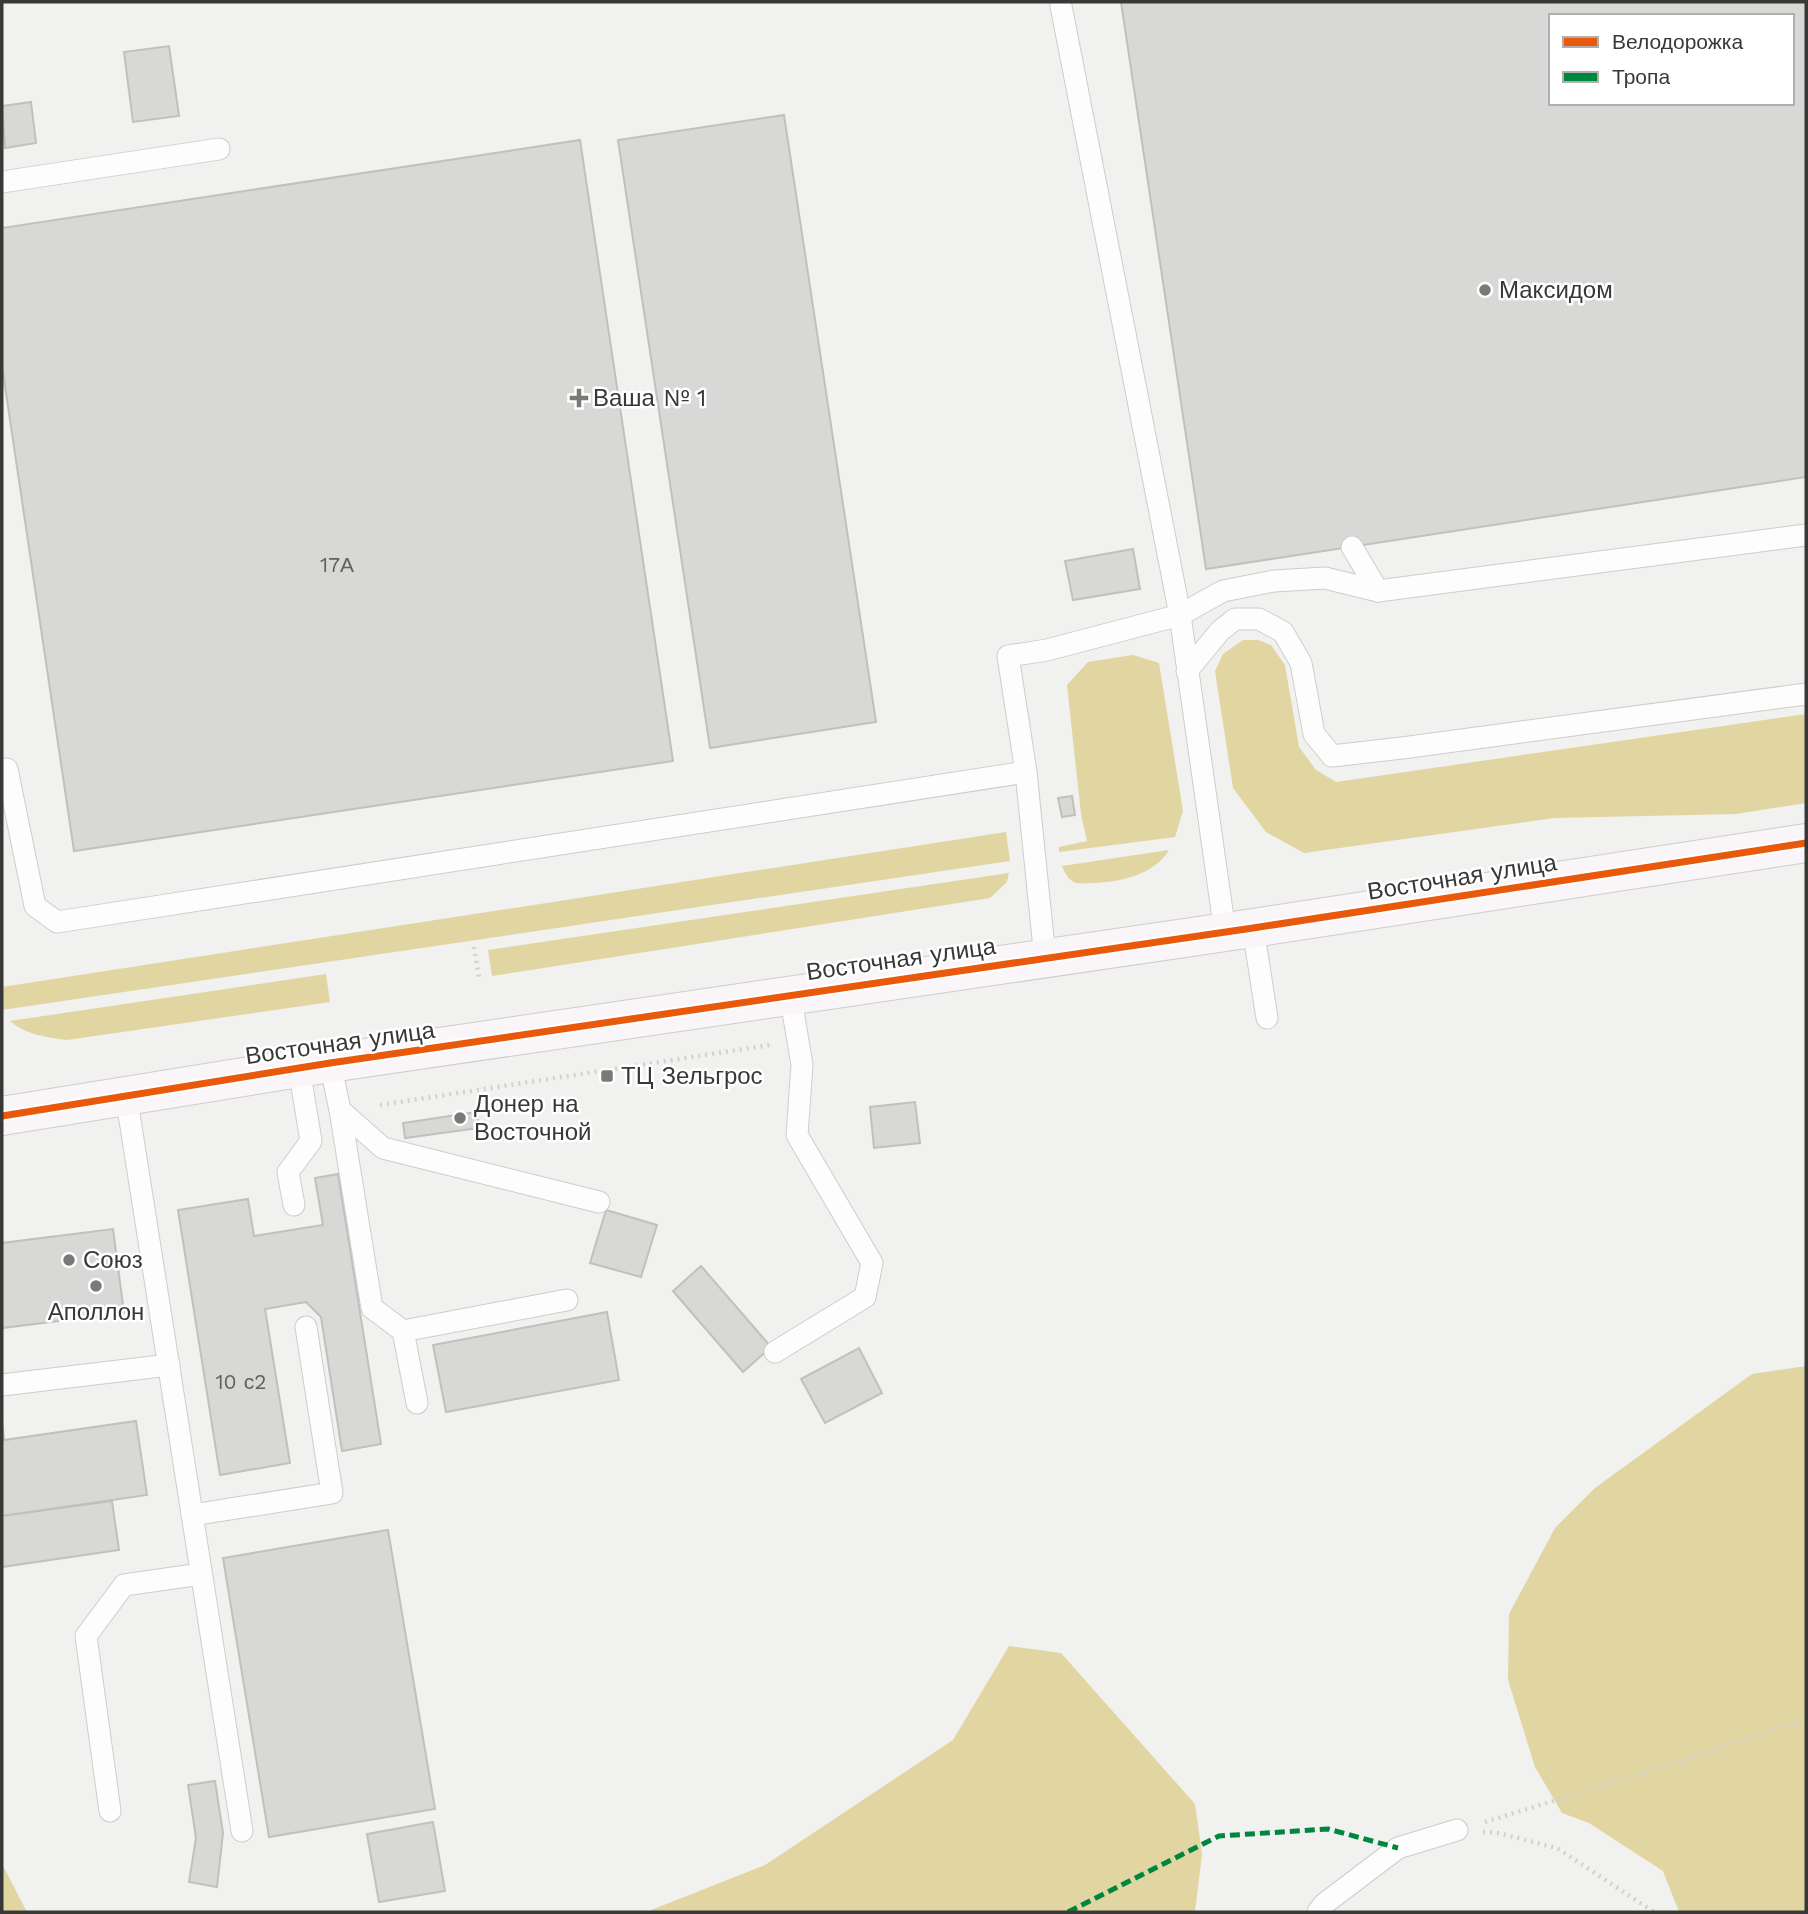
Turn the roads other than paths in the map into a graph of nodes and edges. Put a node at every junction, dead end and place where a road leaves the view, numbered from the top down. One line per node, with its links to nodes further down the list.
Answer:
1 (1061, 6): 7 (lane)
2 (219, 149): 3 (lane)
3 (2, 182)
4 (1806, 535): 6 (lane)
5 (1352, 547): 6 (lane)
6 (1378, 591): 7 (lane)
7 (1180, 615): 8 (lane); 11 (lane)
8 (1187, 671): 9 (lane); 13 (lane)
9 (1806, 694)
10 (2, 770): 11 (lane)
11 (1026, 772): 14 (lane)
12 (1806, 843): 13 (street, Восточная улица)
13 (1239, 930): 14 (street, Восточная улица); 16 (lane)
14 (1045, 958): 15 (street, Восточная улица)
15 (790, 995): 17 (street, Восточная улица); 26 (lane)
16 (1267, 1018)
17 (315, 1066): 18 (street, Восточная улица); 19 (lane); 22 (lane)
18 (126, 1095): 20 (street, Восточная улица); 27 (lane)
19 (341, 1110): 21 (lane); 25 (lane)
20 (2, 1116)
21 (599, 1202)
22 (294, 1205)
23 (567, 1300): 25 (lane)
24 (306, 1327): 30 (lane)
25 (403, 1331): 29 (lane)
26 (775, 1352)
27 (169, 1364): 28 (lane); 30 (lane)
28 (2, 1385)
29 (417, 1403)
30 (192, 1515): 31 (lane)
31 (201, 1574): 32 (lane); 34 (lane)
32 (110, 1811)
33 (1457, 1830): 35 (lane)
34 (242, 1831)
35 (1318, 1912)

